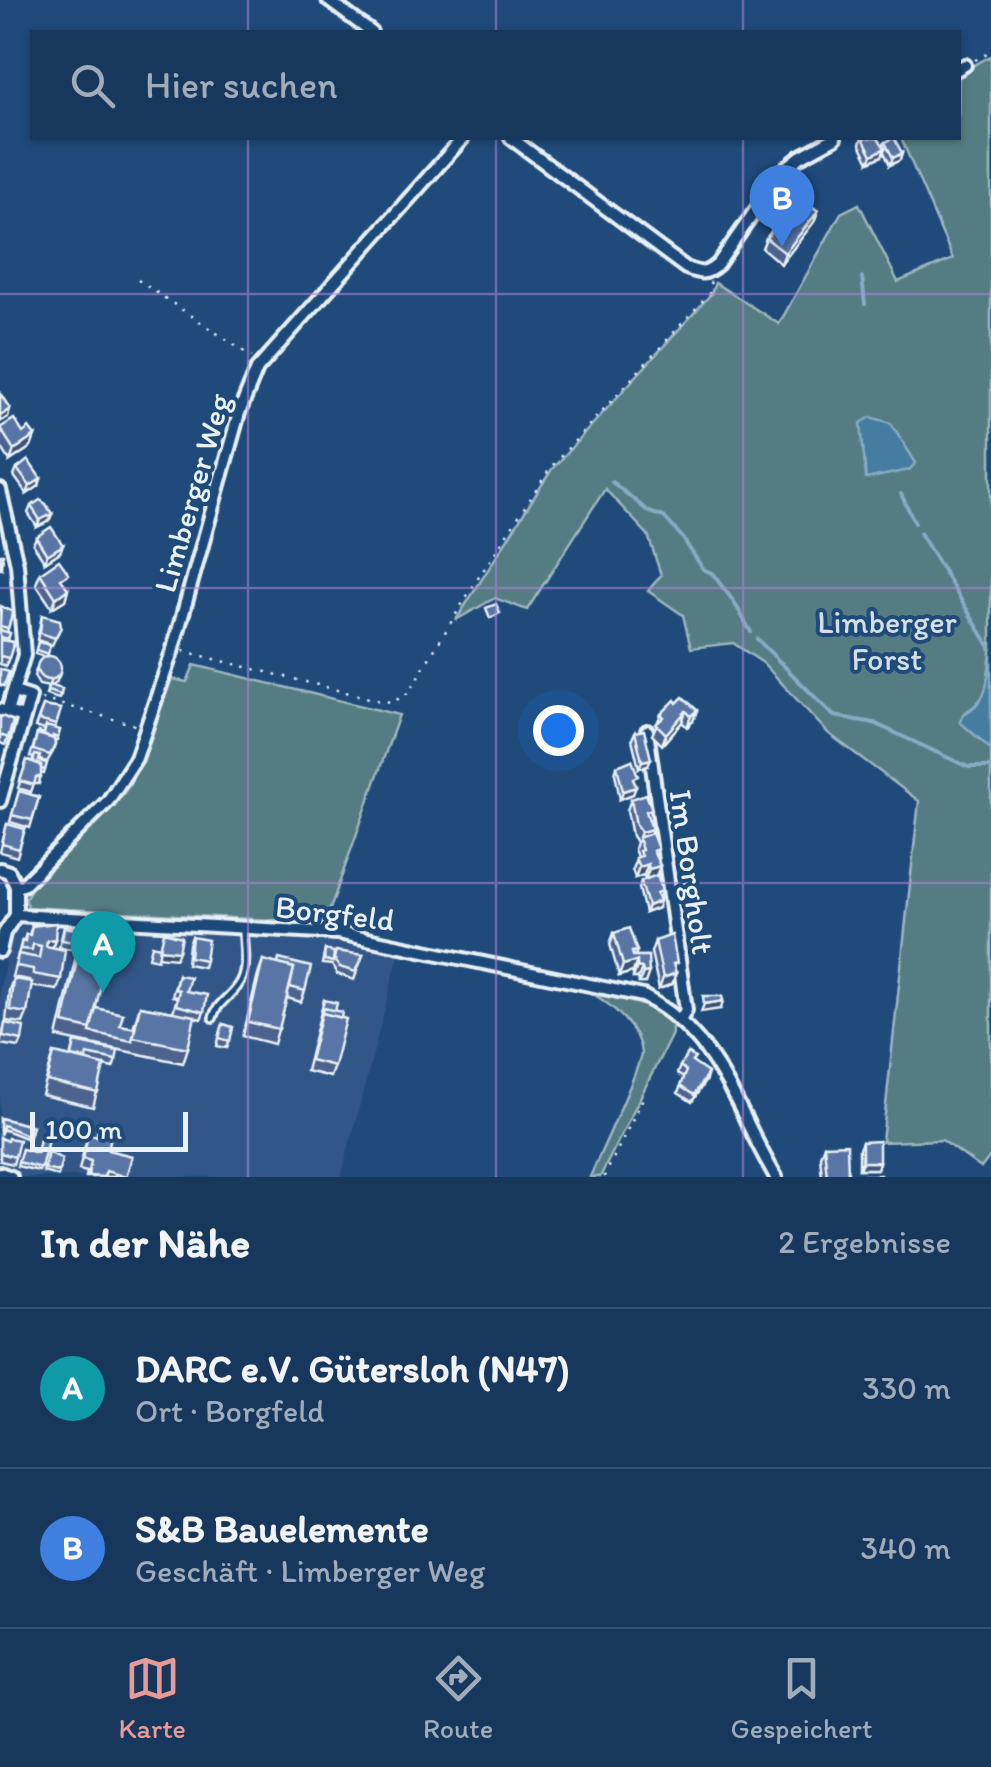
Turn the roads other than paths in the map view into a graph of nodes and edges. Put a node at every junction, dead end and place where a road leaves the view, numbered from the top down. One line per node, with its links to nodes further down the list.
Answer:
1 (328, 0): 2 (street)
2 (368, 30)
3 (460, 140): 14 (street, Limberger Weg)
4 (515, 140): 5 (street)
5 (831, 140)
6 (0, 490): 7 (street)
7 (6, 534): 8 (street)
8 (14, 692): 9 (street); 10 (street)
9 (4, 711): 10 (street)
10 (24, 716): 12 (street)
11 (647, 731): 19 (street, Im Borgholt)
12 (0, 800)
13 (0, 869): 14 (street)
14 (16, 886): 15 (street)
15 (16, 915): 16 (street, Borgfeld); 17 (street)
16 (242, 927): 18 (lane); 19 (street, Borgfeld)
17 (0, 951)
18 (213, 1018)
19 (681, 1018): 22 (street)
20 (0, 1172): 21 (street)
21 (11, 1177)
22 (776, 1177)

